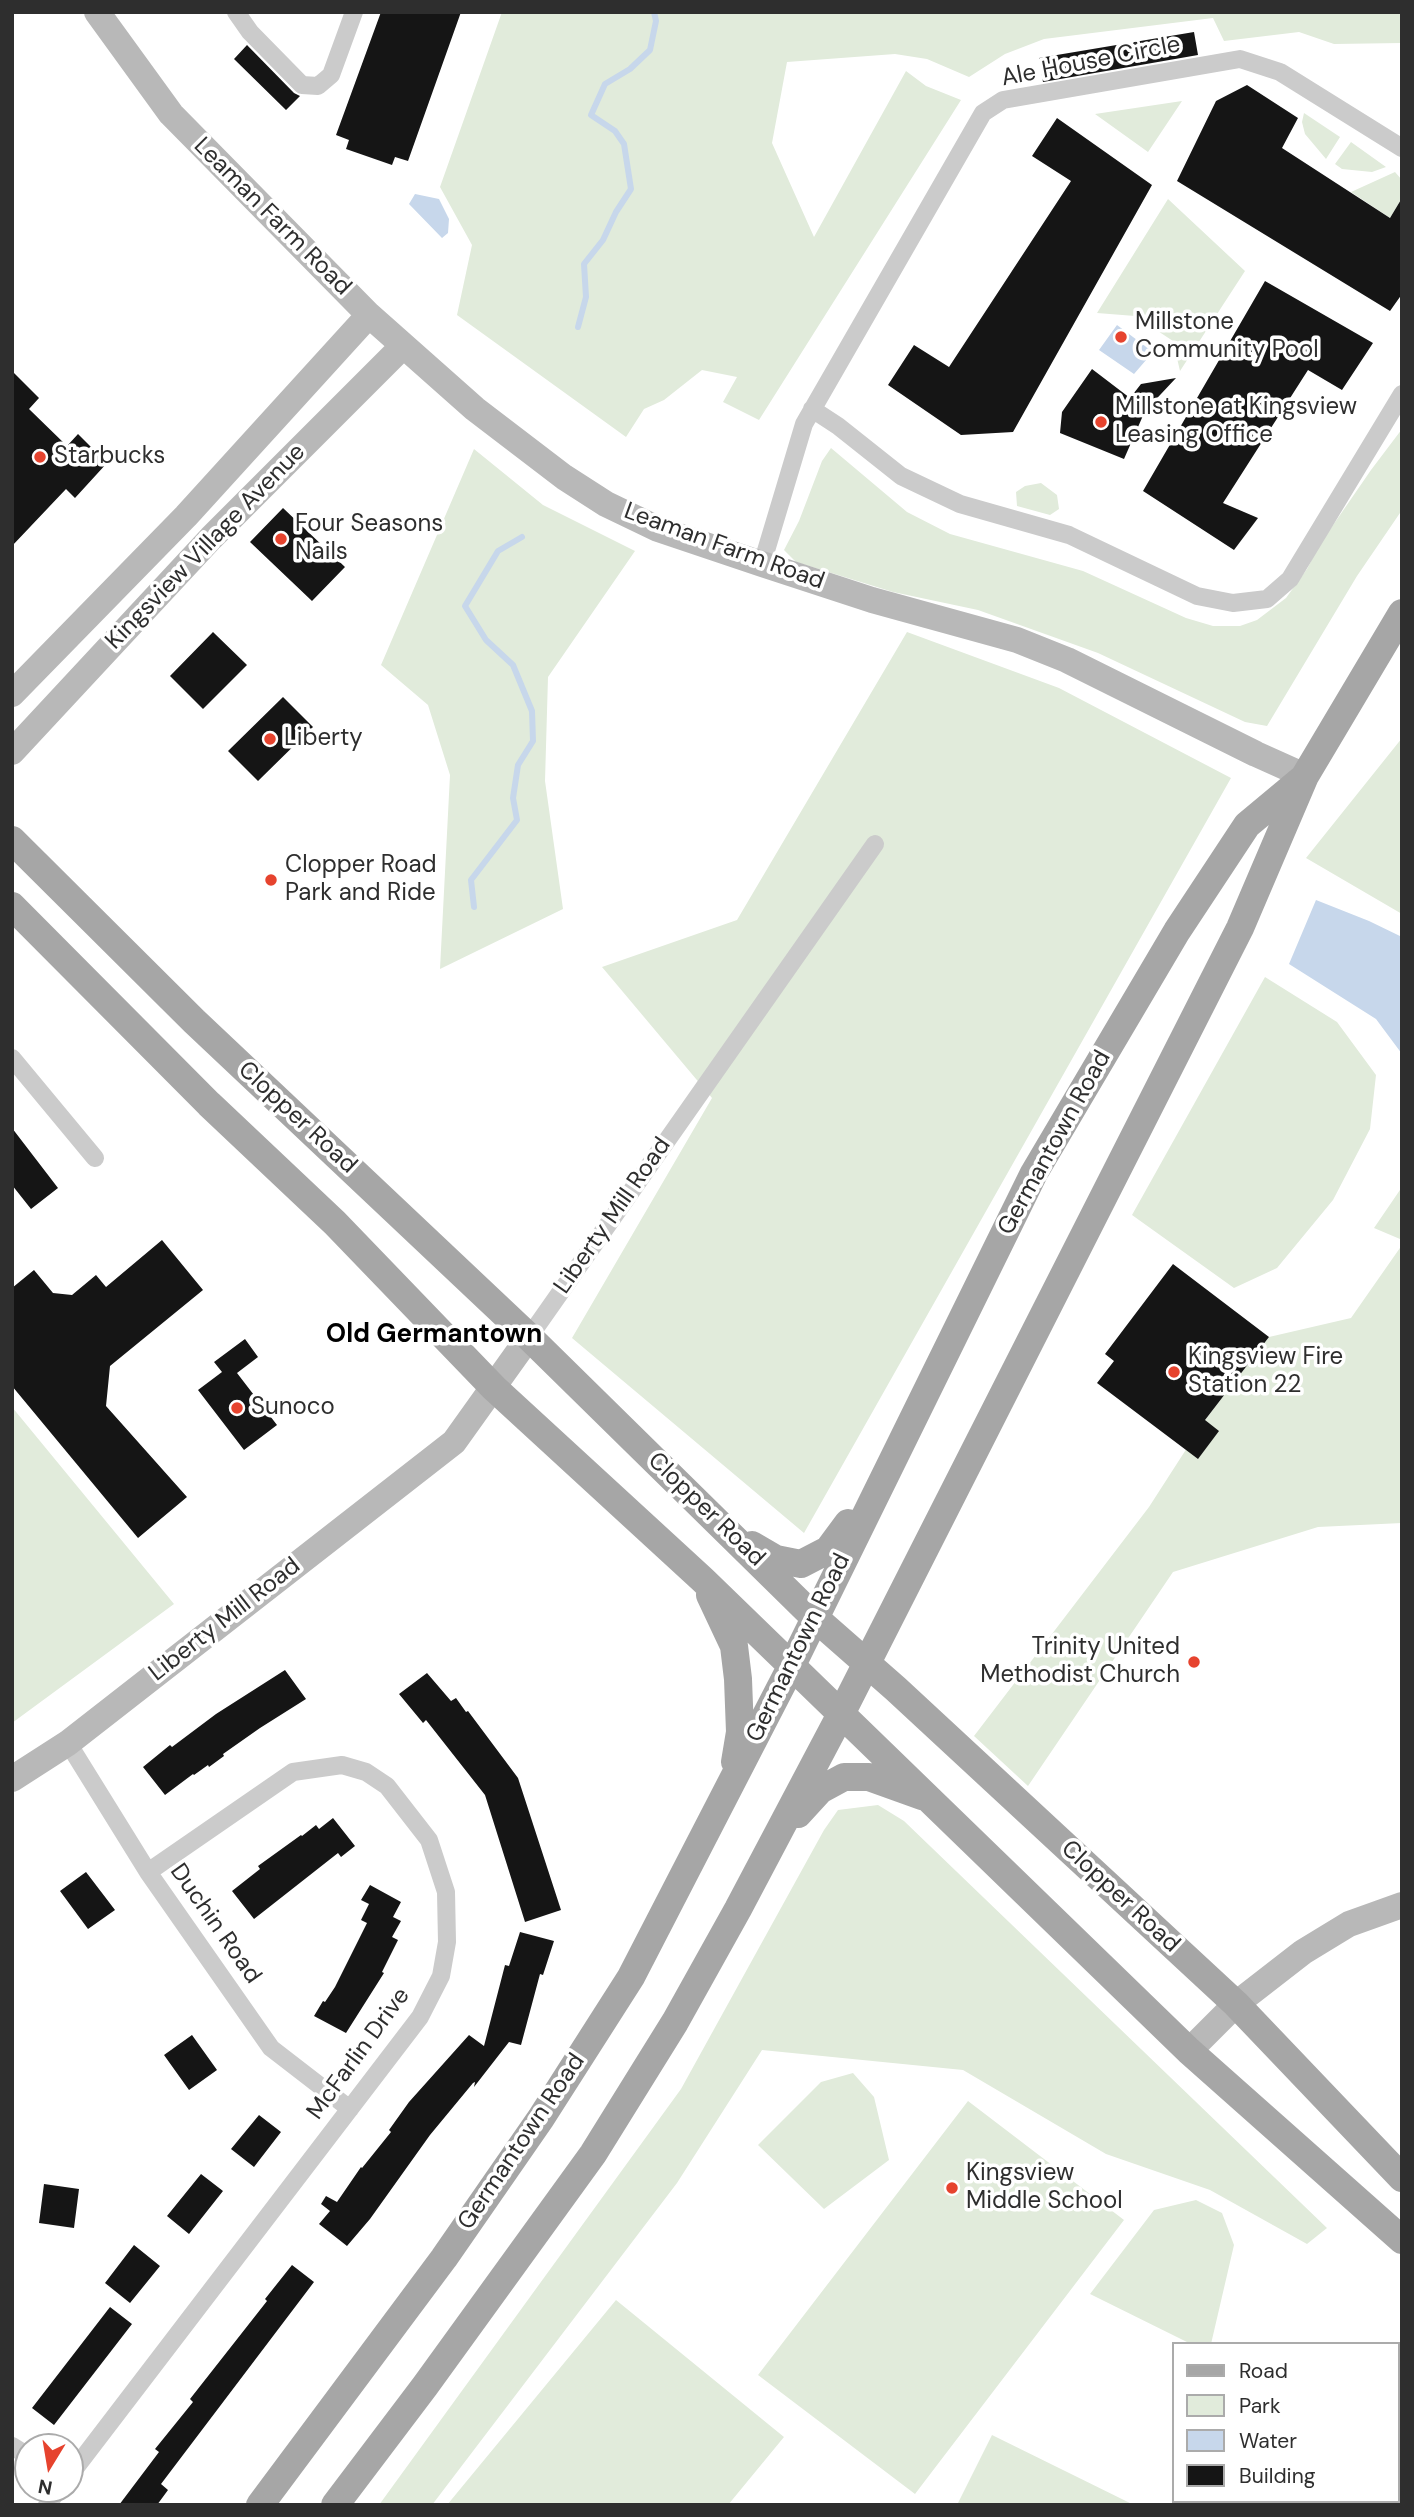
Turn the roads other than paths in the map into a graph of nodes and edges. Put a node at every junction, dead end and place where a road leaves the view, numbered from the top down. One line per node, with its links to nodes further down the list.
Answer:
1 (97, 12): 5 (street, Leaman Farm Road)
2 (236, 12): 3 (street)
3 (354, 12)
4 (1402, 148): 8 (street, Ale House Circle)
5 (369, 315): 6 (street, Leaman Farm Road); 11 (street, Kingsview Village Avenue)
6 (403, 346): 9 (street, Leaman Farm Road); 12 (street, Kingsview Village Avenue)
7 (1402, 394): 8 (street)
8 (812, 409): 9 (street, Ale House Circle)
9 (762, 564): 13 (street, Leaman Farm Road)
10 (1402, 612): 13 (main road, Germantown Road)
11 (12, 694)
12 (12, 752)
13 (1305, 776): 21 (main road, Germantown Road); 25 (main road, Germantown Road)
14 (12, 840): 19 (main road, Clopper Road)
15 (875, 844): 19 (street, Liberty Mill Road)
16 (12, 906): 20 (main road, Clopper Road)
17 (12, 1059): 18 (street)
18 (95, 1158)
19 (529, 1337): 20 (street, Liberty Mill Road); 22 (main road, Clopper Road)
20 (494, 1388): 23 (main road, Clopper Road); 28 (street, Liberty Mill Road)
21 (887, 1470): 22 (main road); 24 (main road, Germantown Road)
22 (726, 1530): 24 (main road, Clopper Road)
23 (703, 1580): 26 (main road, Clopper Road); 30 (main road)
24 (814, 1617): 25 (main road, Clopper Road); 26 (main road, Germantown Road)
25 (867, 1663): 27 (main road, Germantown Road); 35 (main road, Clopper Road)
26 (791, 1667): 27 (main road, Clopper Road); 30 (main road, Germantown Road)
27 (841, 1714): 31 (main road, Clopper Road); 32 (main road, Germantown Road)
28 (68, 1743): 29 (street, Liberty Mill Road); 33 (street, Duchin Road)
29 (12, 1779)
30 (733, 1781): 41 (main road, Germantown Road)
31 (929, 1798): 32 (main road); 36 (main road, Clopper Road)
32 (775, 1839): 42 (main road, Germantown Road)
33 (148, 1872): 37 (street, Duchin Road); 37 (street, McFarlin Drive)
34 (1402, 1905): 35 (street)
35 (1236, 2004): 36 (street); 38 (main road, Clopper Road)
36 (1189, 2051): 39 (main road, Clopper Road)
37 (350, 2109): 40 (street, McFarlin Drive)
38 (1402, 2178)
39 (1402, 2240)
40 (84, 2457)
41 (260, 2505)
42 (335, 2505)

